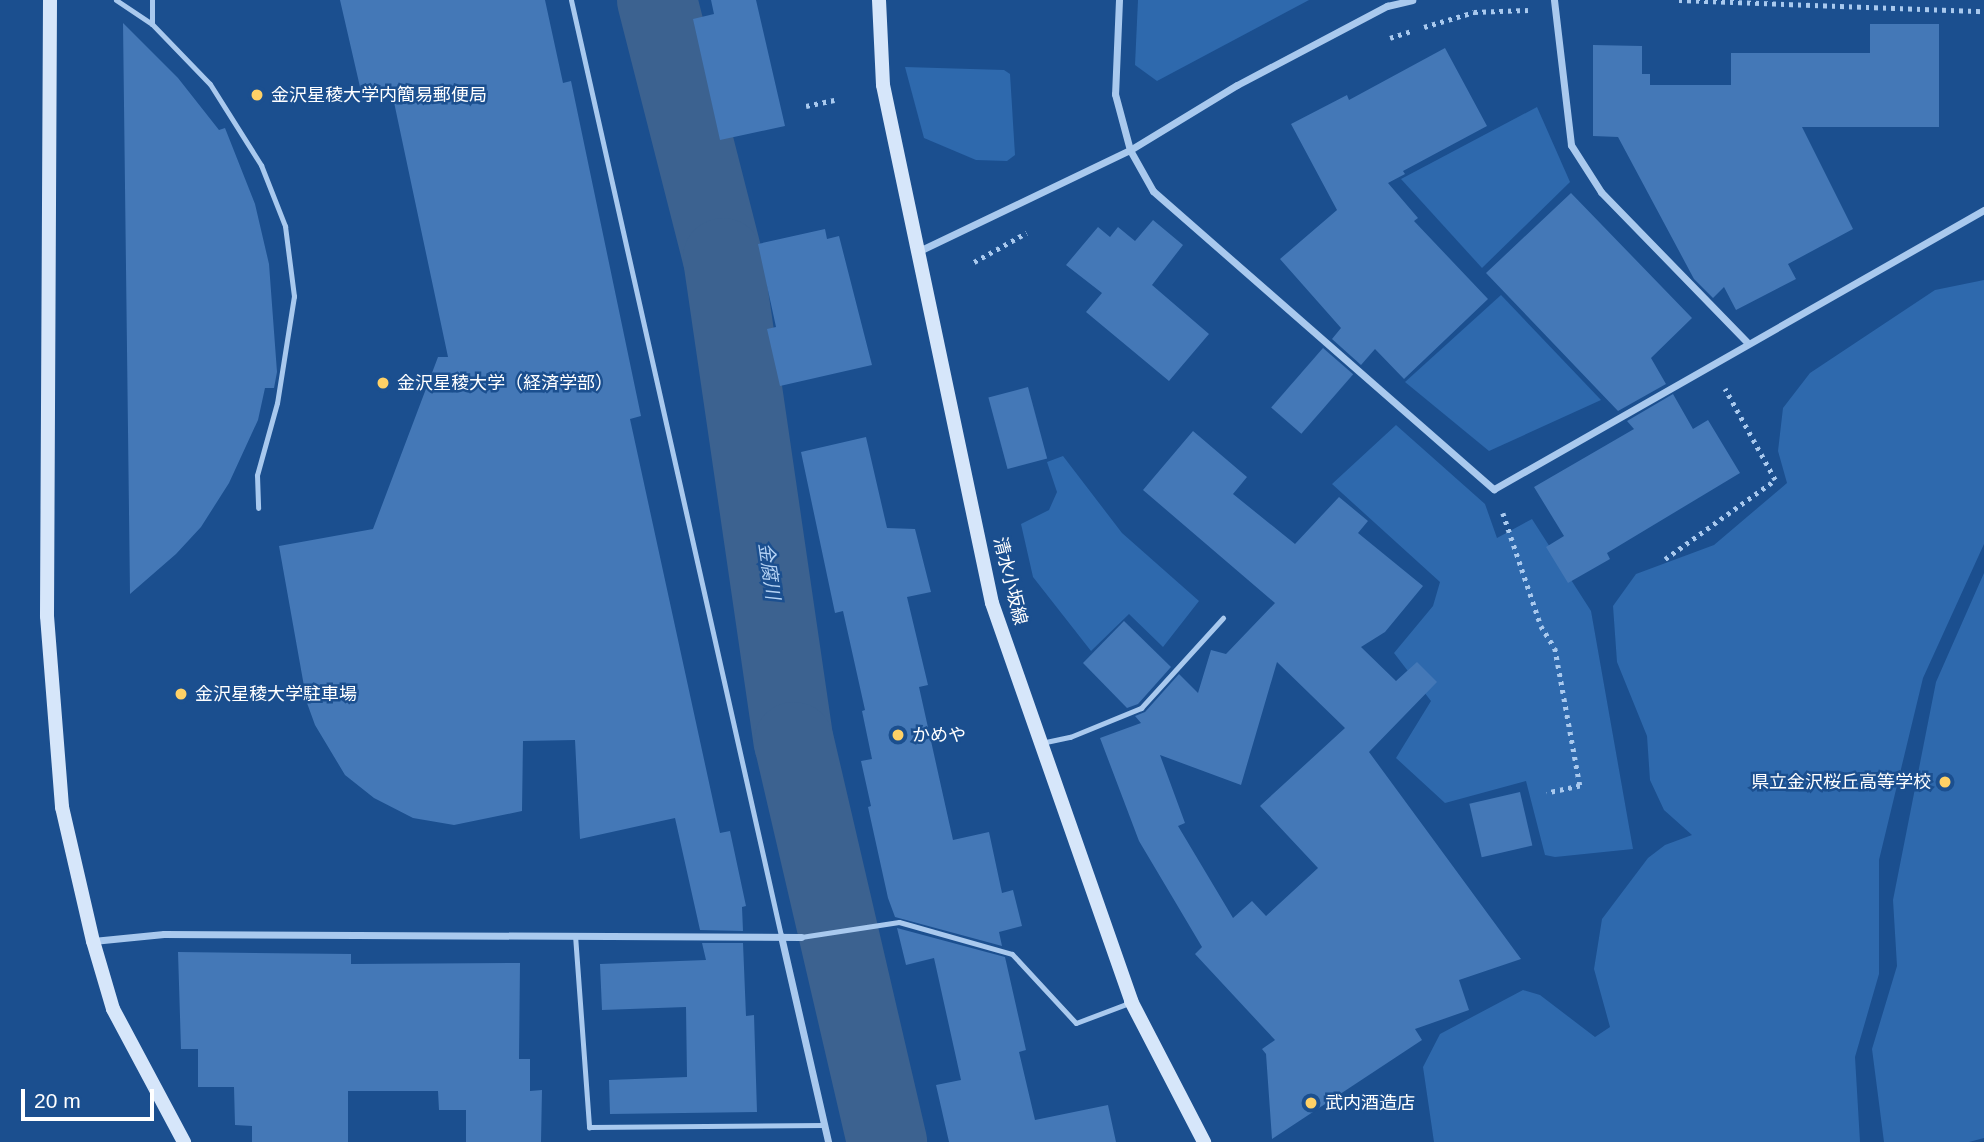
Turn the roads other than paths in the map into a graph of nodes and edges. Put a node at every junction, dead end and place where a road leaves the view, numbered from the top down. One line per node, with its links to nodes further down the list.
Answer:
1 (50, 0): 20 (main road)
2 (116, 0): 9 (lane)
3 (152, 0): 9 (lane)
4 (571, 0): 18 (lane)
5 (879, 0): 12 (main road, 清水小坂線)
6 (1119, 0): 10 (street)
7 (1412, 0): 10 (street)
8 (1554, 0): 13 (street)
9 (152, 24): 14 (lane)
10 (1130, 150): 12 (street); 13 (street)
11 (1984, 210): 13 (street)
12 (919, 251): 16 (main road, 清水小坂線)
13 (1748, 343)
14 (258, 509)
15 (1223, 618): 16 (lane)
16 (1041, 743): 21 (main road, 清水小坂線)
17 (575, 935): 18 (street); 20 (street); 22 (lane)
18 (781, 936): 19 (street); 22 (street)
19 (801, 937): 21 (lane)
20 (93, 941): 23 (main road)
21 (1132, 1002): 25 (main road, 清水小坂線)
22 (824, 1125): 24 (street)
23 (184, 1142)
24 (828, 1142)
25 (1204, 1142)

